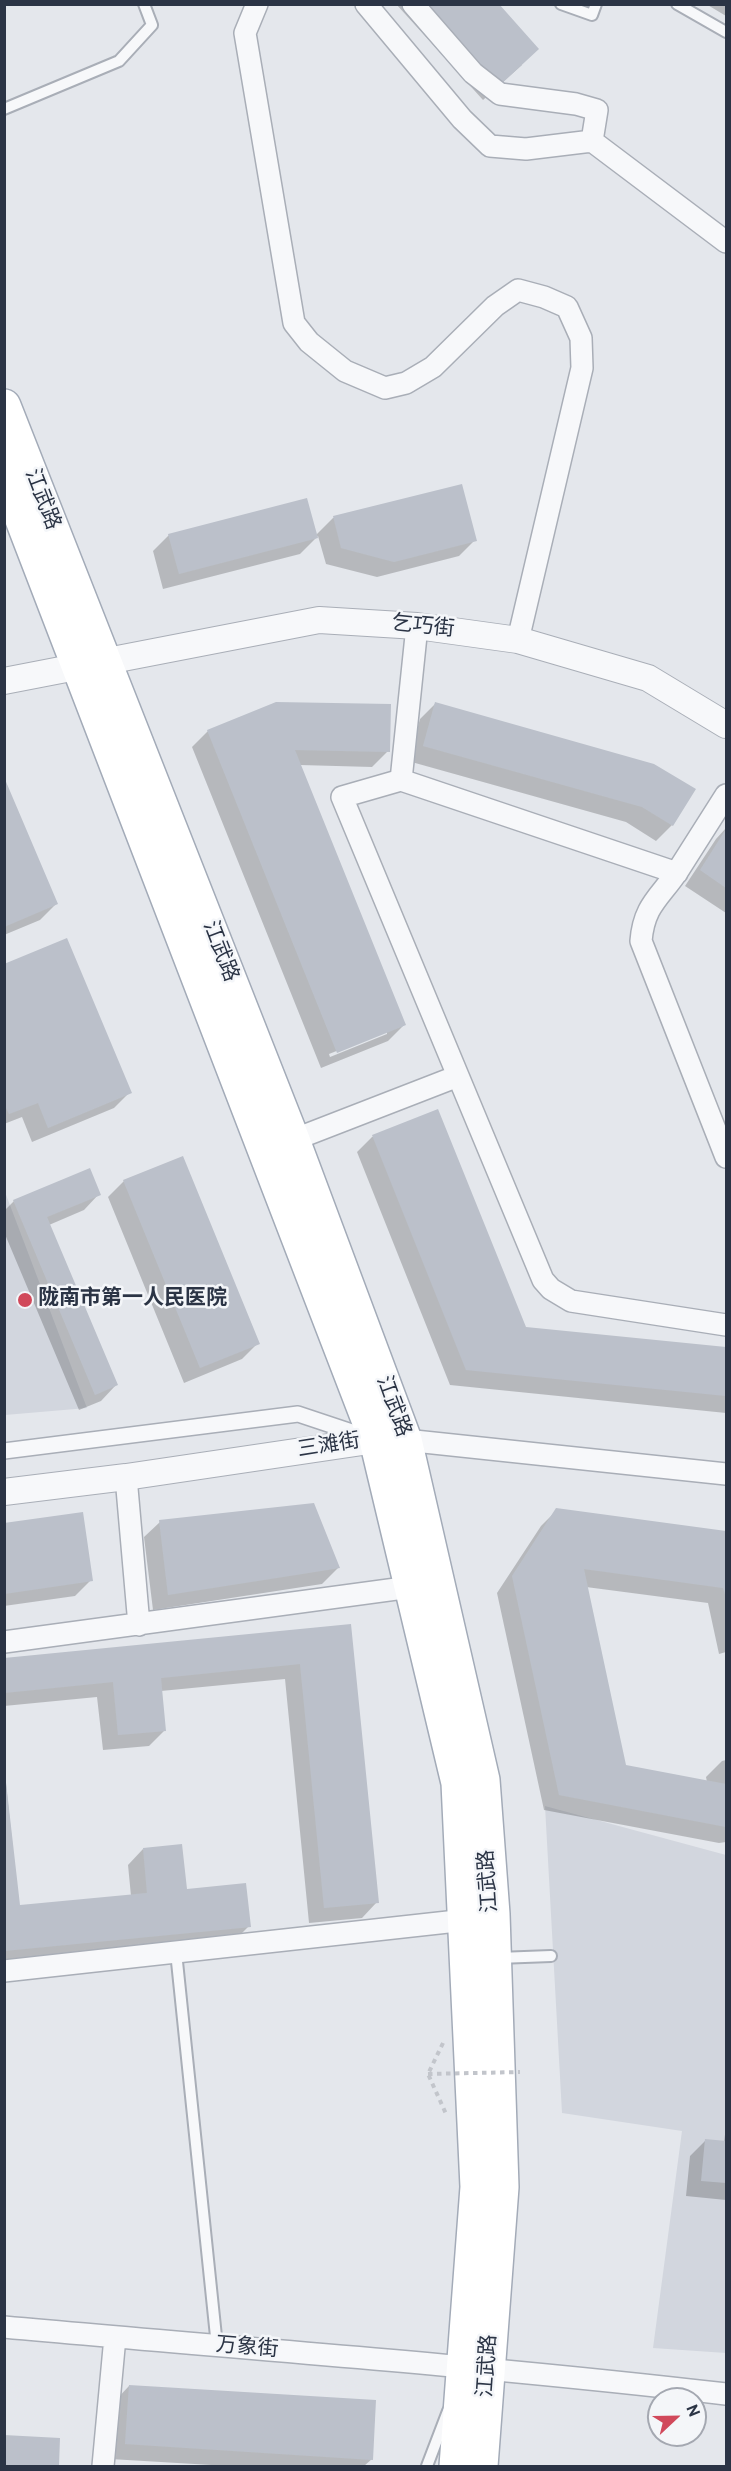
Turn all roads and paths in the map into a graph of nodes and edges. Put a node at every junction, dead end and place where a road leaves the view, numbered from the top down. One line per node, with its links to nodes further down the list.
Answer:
1 (144, 4): 9 (lane)
2 (256, 4): 15 (street)
3 (366, 4): 10 (street)
4 (413, 4): 10 (street)
5 (561, 4): 6 (lane)
6 (596, 4)
7 (677, 4): 8 (lane)
8 (726, 32)
9 (4, 109)
10 (592, 141): 11 (street)
11 (726, 242)
12 (4, 406): 16 (main road, 江武路)
13 (4, 473): 16 (main road, 江武路)
14 (417, 626): 15 (street, 乞巧街); 16 (street, 乞巧街); 19 (street)
15 (518, 640): 18 (street, 乞巧街)
16 (92, 664): 17 (street, 乞巧街); 23 (main road, 江武路); 26 (main road, 江武路)
17 (4, 681)
18 (726, 725)
19 (401, 780): 21 (street); 22 (street)
20 (726, 795): 21 (street)
21 (677, 873): 24 (street)
22 (458, 1076): 23 (street); 25 (street)
23 (293, 1140): 26 (main road, 江武路)
24 (726, 1156)
25 (726, 1325)
26 (390, 1440): 27 (street); 28 (street, 三滩街); 29 (street, 三滩街); 31 (main road, 江武路); 37 (main road, 江武路)
27 (4, 1451)
28 (726, 1474)
29 (126, 1478): 30 (street, 三滩街); 32 (street)
30 (4, 1492)
31 (411, 1587): 32 (street); 34 (main road, 江武路)
32 (139, 1625): 33 (street)
33 (4, 1642)
34 (466, 1920): 35 (street); 44 (main road, 江武路)
35 (176, 1952): 38 (street); 43 (lane)
36 (551, 1956): 37 (lane)
37 (495, 1958): 44 (main road, 江武路)
38 (4, 1971)
39 (520, 2072): 40 (path, bridge)
40 (428, 2074)
41 (4, 2327): 42 (street, 万象街)
42 (115, 2337): 43 (street, 万象街); 46 (street)
43 (217, 2346): 44 (street, 万象街)
44 (477, 2370): 45 (street, 万象街); 47 (lane); 48 (main road, 江武路); 49 (main road, 江武路)
45 (726, 2394)
46 (103, 2466)
47 (427, 2466)
48 (456, 2466)
49 (481, 2466)

